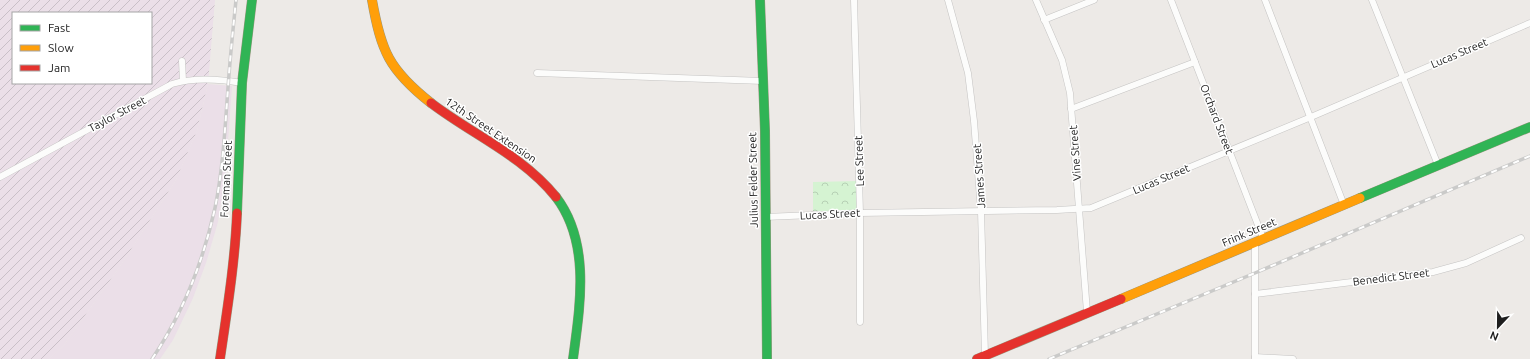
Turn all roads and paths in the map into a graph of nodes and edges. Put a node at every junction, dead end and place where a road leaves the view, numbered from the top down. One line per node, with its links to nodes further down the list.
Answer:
1 (252, 0): 19 (main road, Foreman Street)
2 (372, 0): 39 (main road, 12th Street Extension)
3 (760, 0): 18 (main road, Julius Felder Street)
4 (854, 0): 29 (street, Lee Street)
5 (948, 0): 28 (street, James Street)
6 (1036, 0): 11 (street, Vine Street)
7 (1094, 0): 11 (street)
8 (1171, 0): 14 (street, Orchard Street)
9 (1264, 0): 21 (street)
10 (1372, 0): 16 (street)
11 (1044, 20): 20 (street, Vine Street)
12 (1530, 23): 16 (street, Lucas Street)
13 (182, 61): 17 (street)
14 (1195, 62): 20 (street); 23 (street, Orchard Street)
15 (537, 73): 18 (street)
16 (1403, 77): 21 (street, Lucas Street); 24 (street)
17 (183, 81): 19 (street, Taylor Street); 25 (street, Taylor Street)
18 (763, 81): 30 (main road, Julius Felder Street)
19 (242, 82): 38 (main road, Foreman Street)
20 (1071, 109): 27 (street, Vine Street)
21 (1311, 117): 23 (street, Lucas Street); 26 (street)
22 (1530, 126): 24 (main road, Frink Street)
23 (1229, 151): 27 (street, Lucas Street); 32 (street, Orchard Street)
24 (1438, 166): 26 (main road, Frink Street)
25 (0, 177)
26 (1344, 205): 32 (main road, Frink Street)
27 (1079, 209): 28 (street, Lucas Street); 34 (street, Vine Street)
28 (981, 211): 29 (street, Lucas Street); 36 (street, James Street)
29 (860, 213): 30 (street, Lucas Street); 35 (street, Lee Street)
30 (765, 217): 40 (main road, Julius Felder Street)
31 (1521, 238): 33 (street, Benedict Street)
32 (1259, 241): 33 (street); 34 (main road, Frink Street)
33 (1255, 294): 37 (street)
34 (1087, 312): 36 (main road, Frink Street)
35 (860, 322)
36 (981, 357)
37 (1255, 358): 41 (street)
38 (220, 359)
39 (573, 359)
40 (767, 359)
41 (1293, 359)

